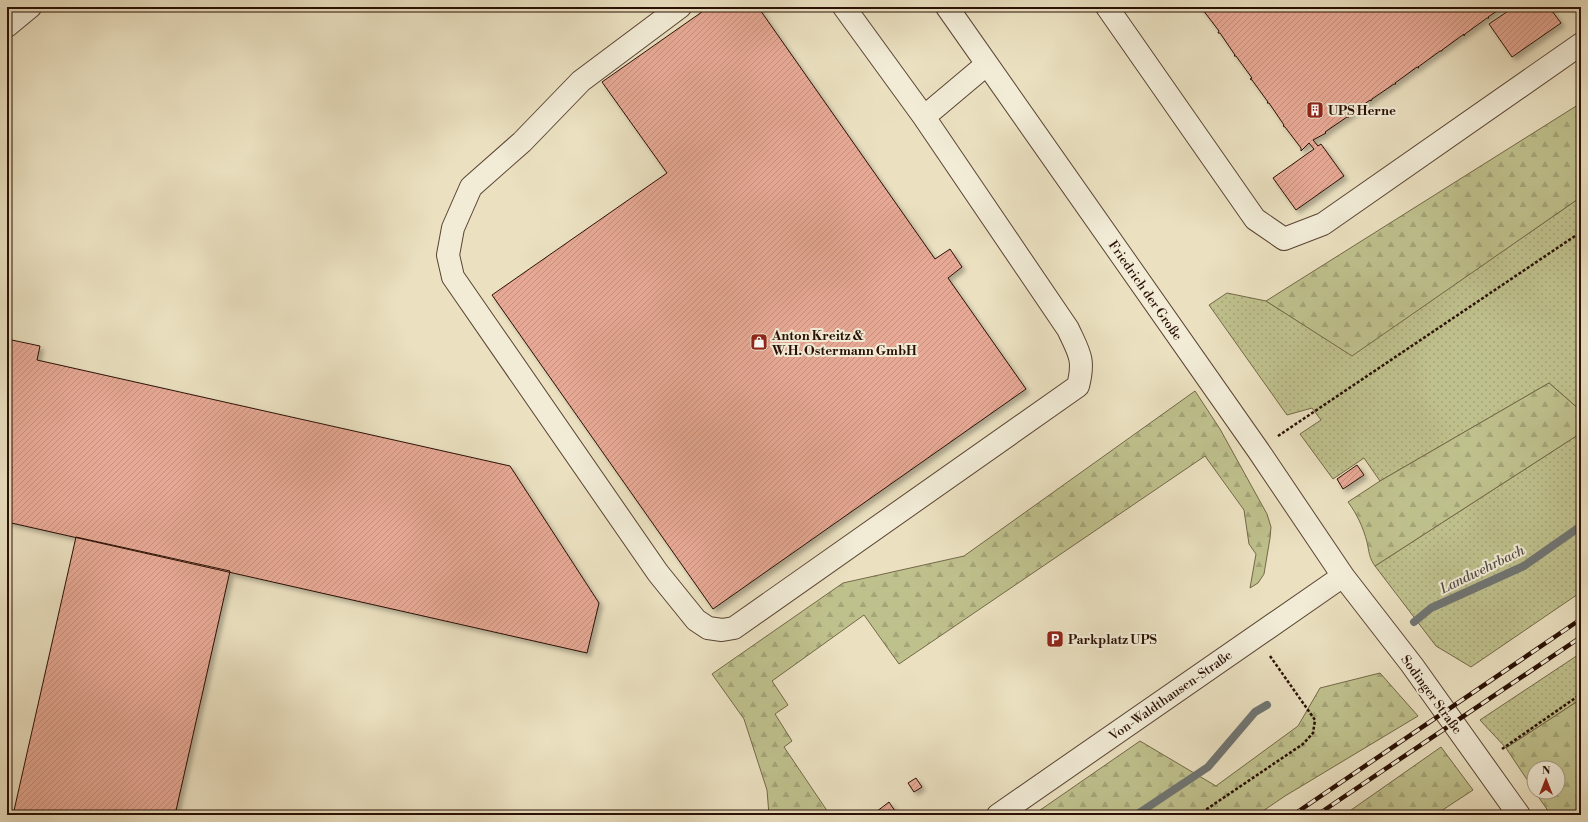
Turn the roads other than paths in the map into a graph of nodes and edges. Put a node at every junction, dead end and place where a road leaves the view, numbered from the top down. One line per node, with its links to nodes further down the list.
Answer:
1 (30, 7): 6 (street)
2 (680, 7): 9 (street)
3 (844, 7): 9 (street)
4 (947, 7): 8 (street, Friedrich der Große)
5 (1107, 7): 7 (street)
6 (7, 26)
7 (1581, 44)
8 (987, 64): 9 (street); 10 (street, Friedrich der Große)
9 (924, 117)
10 (1343, 576): 11 (street, Von-Waldthausen-Straße); 12 (street, Sodinger Straße)
11 (998, 815)
12 (1519, 815)

